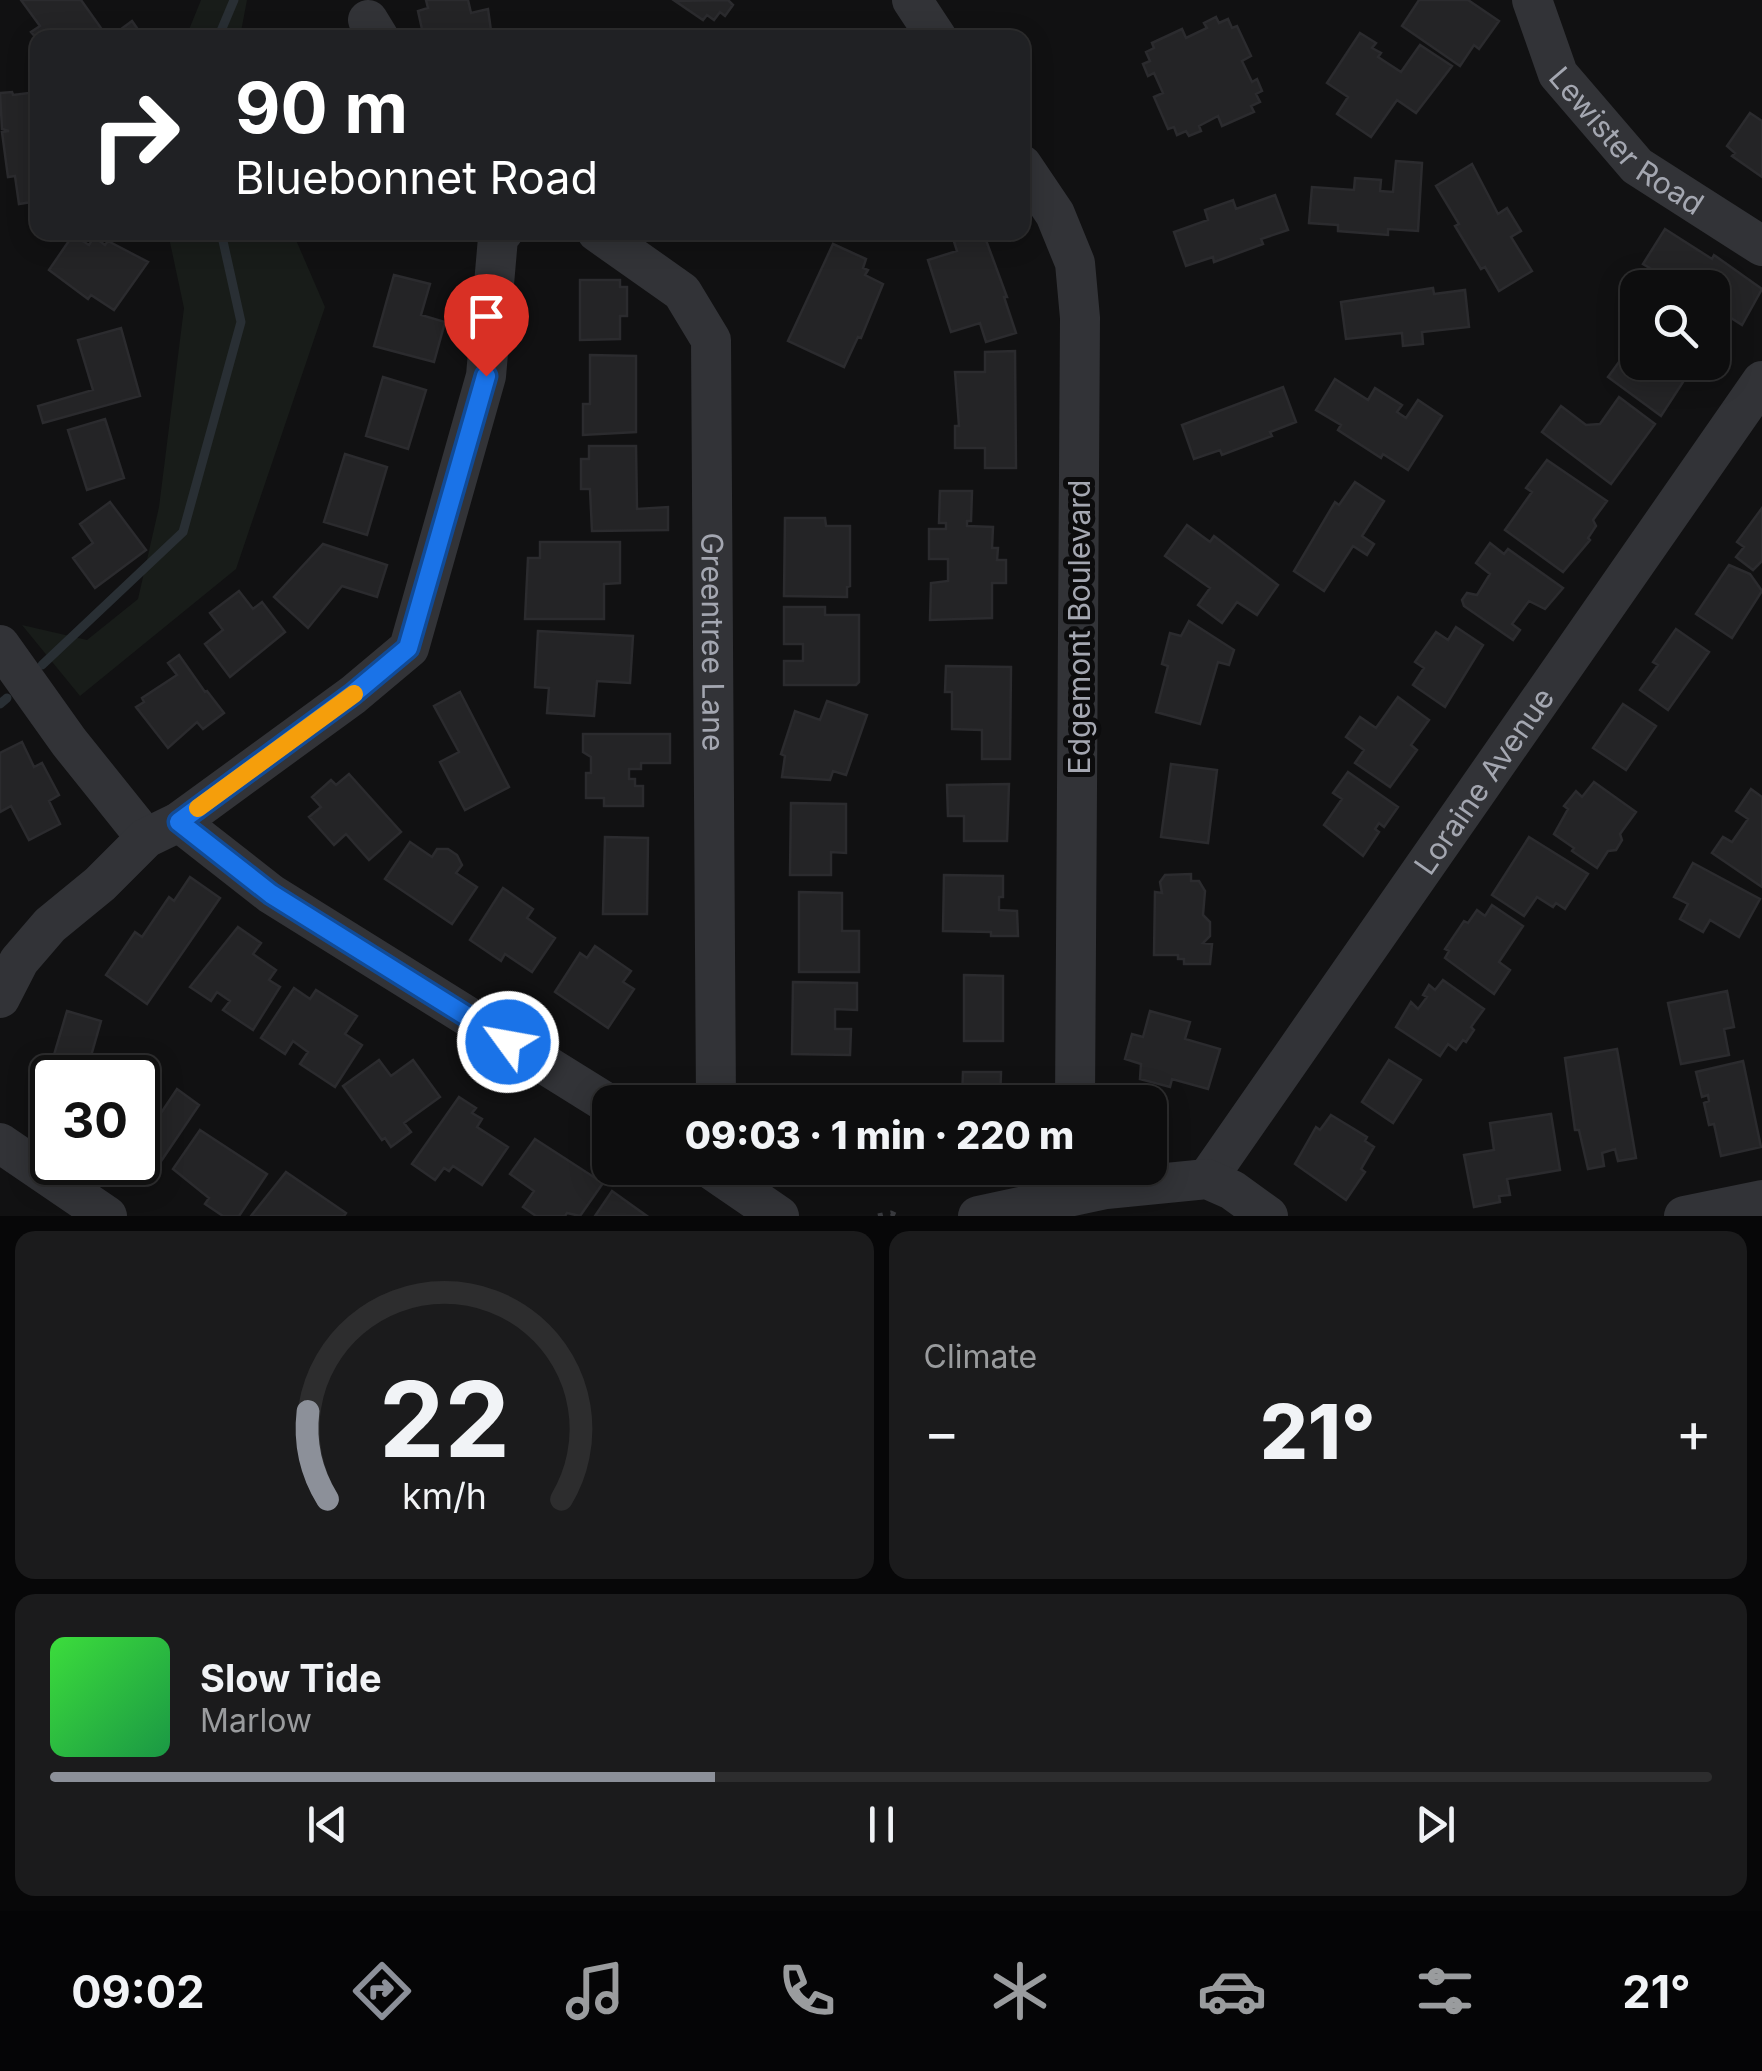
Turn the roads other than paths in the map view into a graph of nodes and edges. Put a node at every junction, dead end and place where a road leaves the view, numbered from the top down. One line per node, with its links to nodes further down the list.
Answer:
1 (912, 0): 3 (street)
2 (1532, 0): 7 (street, Lewister Road)
3 (932, 30)
4 (1030, 177): 13 (street, Edgemont Boulevard)
5 (498, 240): 10 (street)
6 (608, 240): 12 (street, Greentree Lane)
7 (1762, 246)
8 (1762, 381): 16 (street, Loraine Avenue)
9 (0, 645): 10 (street)
10 (162, 830): 11 (street); 14 (street)
11 (0, 998)
12 (716, 1085)
13 (1075, 1085)
14 (592, 1095)
15 (0, 1144): 20 (street)
16 (1207, 1179): 18 (street); 23 (street)
17 (734, 1185): 21 (street)
18 (1075, 1193): 22 (street)
19 (1762, 1200): 24 (street)
20 (86, 1210)
21 (780, 1216)
22 (978, 1216)
23 (1268, 1216)
24 (1684, 1216)

